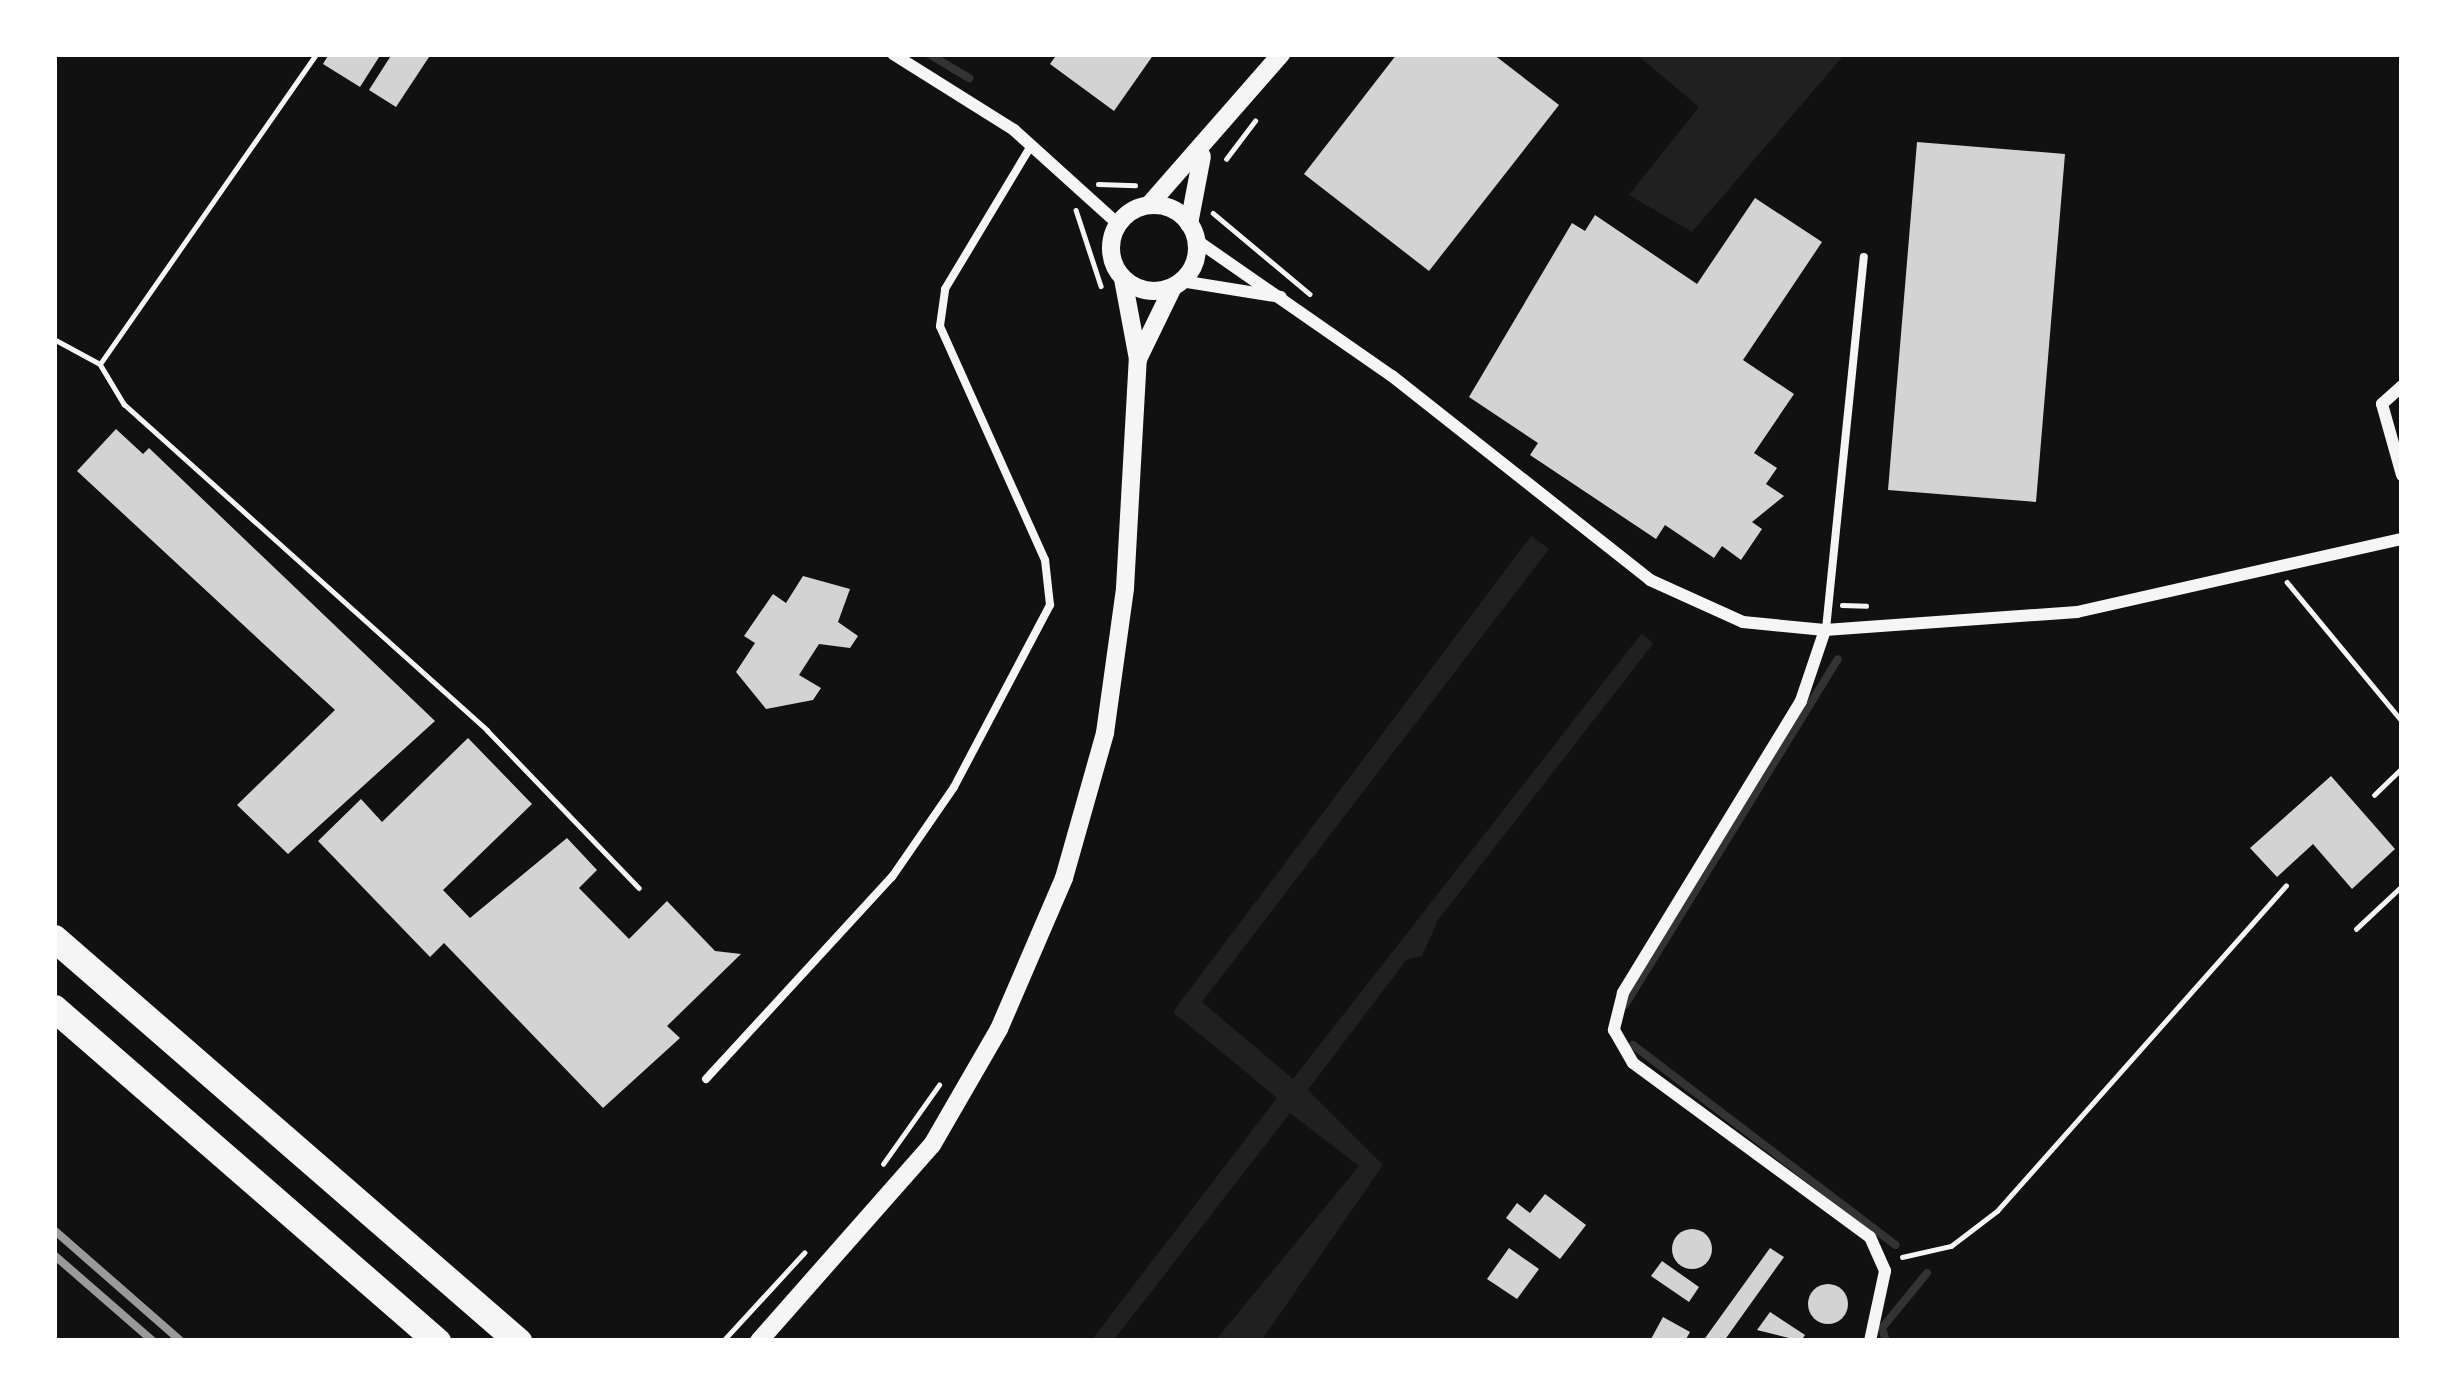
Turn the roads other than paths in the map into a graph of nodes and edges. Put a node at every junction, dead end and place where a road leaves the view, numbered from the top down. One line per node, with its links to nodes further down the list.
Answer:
1 (892, 54): 3 (street)
2 (1281, 54): 4 (street)
3 (1031, 146): 6 (street); 19 (lane)
4 (1205, 151): 5 (street); 7 (street)
5 (1149, 206): 6 (street); 7 (street)
6 (1118, 224): 9 (street)
7 (1192, 232): 10 (street); 11 (street)
8 (1864, 257): 16 (lane)
9 (1123, 279): 10 (street); 12 (street)
10 (1177, 284): 11 (street); 12 (street)
11 (1284, 298): 16 (street)
12 (1138, 359): 22 (street)
13 (2402, 386): 14 (street)
14 (2402, 475)
15 (2402, 539): 16 (street)
16 (1825, 630): 23 (street)
17 (54, 938): 21 (highway)
18 (54, 1008): 20 (highway)
19 (706, 1078)
20 (437, 1341)
21 (518, 1341)
22 (759, 1341)
23 (1870, 1341)

